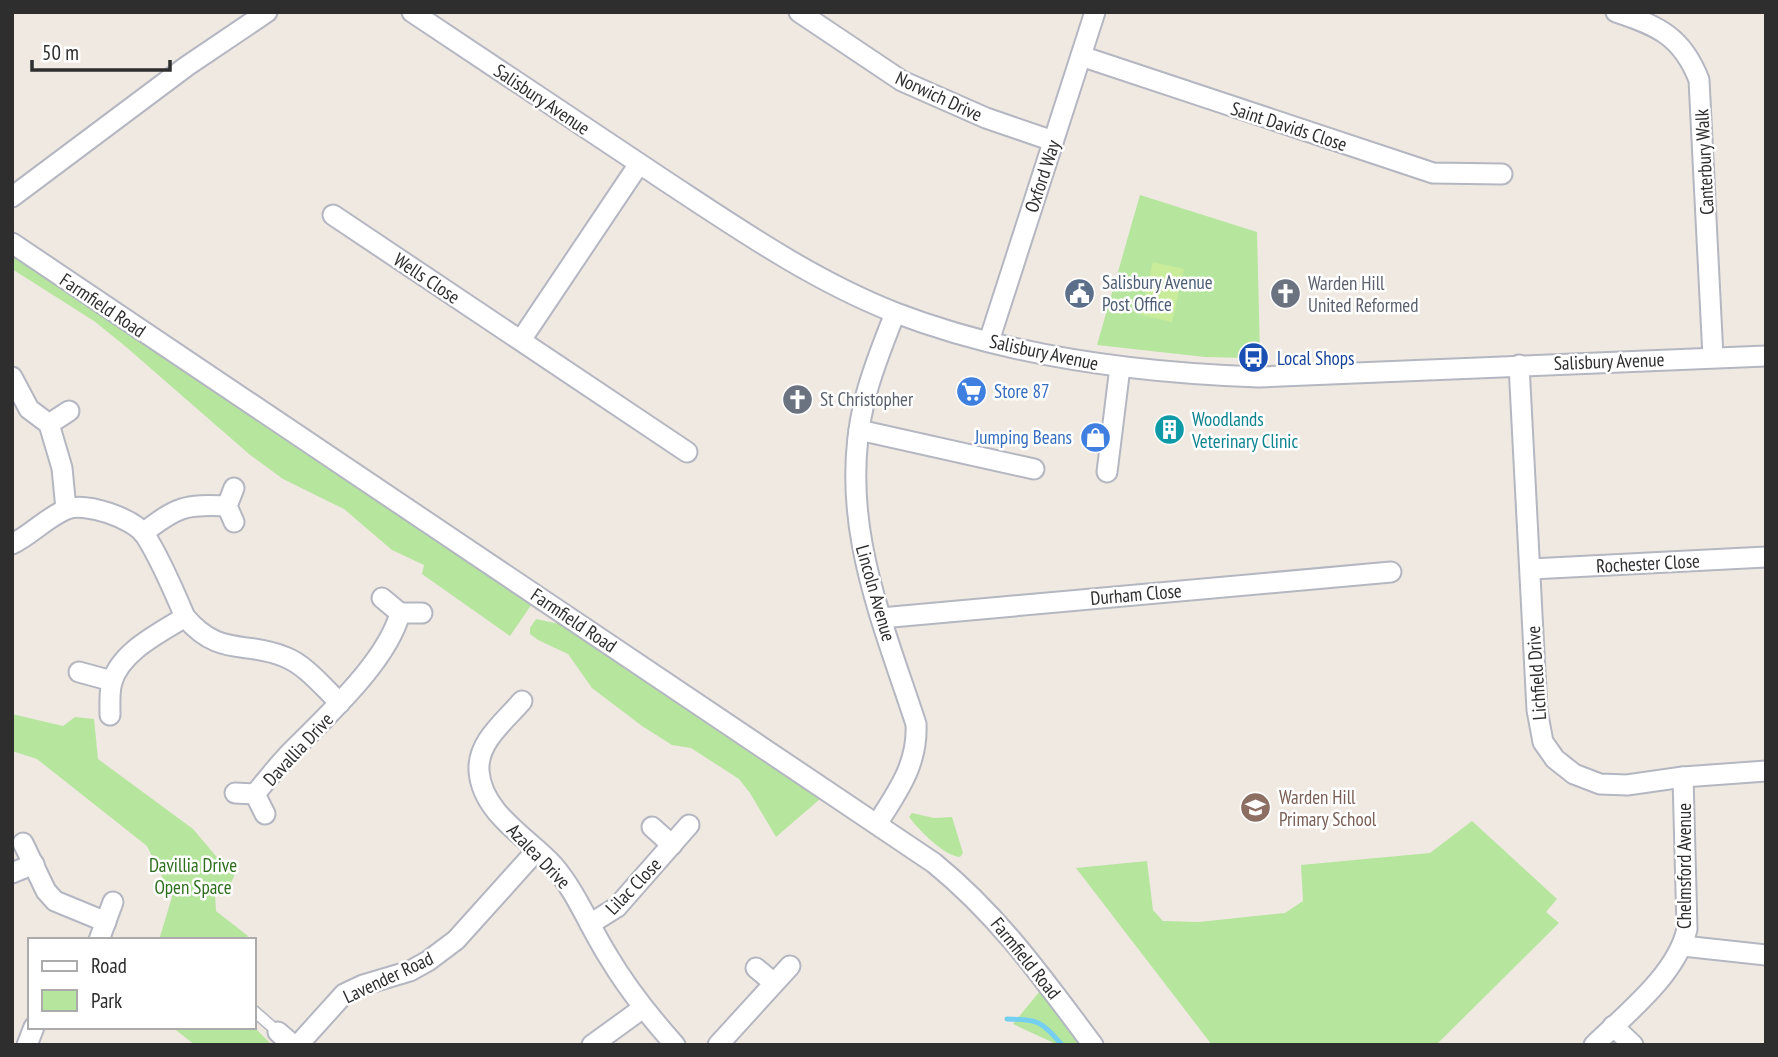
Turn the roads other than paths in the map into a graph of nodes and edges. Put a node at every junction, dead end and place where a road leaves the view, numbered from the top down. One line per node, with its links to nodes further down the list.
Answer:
1 (267, 12): 10 (street)
2 (412, 12): 8 (street, Salisbury Avenue)
3 (799, 12): 7 (street, Norwich Drive)
4 (1095, 12): 6 (street, Oxford Way)
5 (1616, 12): 17 (street, Canterbury Walk)
6 (1081, 56): 7 (street, Oxford Way); 9 (street, Saint Davids Close)
7 (1053, 141): 15 (street, Oxford Way)
8 (639, 164): 13 (street, Salisbury Avenue); 14 (street)
9 (1502, 174)
10 (12, 197)
11 (333, 215): 14 (street, Wells Close)
12 (12, 243): 49 (street, Farmfield Road)
13 (895, 313): 15 (street, Salisbury Avenue); 23 (street, Lincoln Avenue)
14 (521, 340): 24 (street, Wells Close)
15 (989, 341): 19 (street, Salisbury Avenue)
16 (1766, 356): 17 (street, Salisbury Avenue)
17 (1713, 357): 18 (street, Salisbury Avenue)
18 (1519, 365): 19 (street, Salisbury Avenue); 32 (street, Lichfield Drive)
19 (1120, 367): 26 (street)
20 (12, 377): 22 (street)
21 (69, 411): 22 (street)
22 (49, 424): 28 (street)
23 (859, 430): 25 (street); 38 (street, Lincoln Avenue)
24 (687, 452)
25 (1034, 469)
26 (1107, 472)
27 (231, 505): 29 (street)
28 (66, 509): 29 (street); 30 (street)
29 (143, 533): 37 (street, Davallia Drive)
30 (12, 544)
31 (1766, 557): 32 (street, Rochester Close)
32 (1531, 569): 45 (street, Lichfield Drive)
33 (1391, 572): 38 (street, Durham Close)
34 (382, 598): 35 (street)
35 (400, 613): 36 (street); 42 (street, Davallia Drive)
36 (422, 613)
37 (185, 617): 40 (street); 42 (street, Davallia Drive)
38 (881, 618): 49 (street, Lincoln Avenue)
39 (79, 672): 40 (street)
40 (112, 681): 43 (street)
41 (522, 701): 54 (street, Azalea Drive)
42 (340, 703): 47 (street, Davallia Drive)
43 (110, 715)
44 (1766, 771): 45 (street, Lichfield Drive)
45 (1683, 777): 60 (street, Chelmsford Avenue)
46 (235, 793): 47 (street, Davallia Drive)
47 (255, 794): 48 (street, Davallia Drive)
48 (265, 814)
49 (877, 824): 73 (street, Farmfield Road)
50 (689, 825): 53 (street, Lilac Close)
51 (652, 827): 53 (street, Lilac Close)
52 (23, 843): 55 (street)
53 (672, 845): 58 (street, Lilac Close)
54 (537, 850): 58 (street, Azalea Drive); 69 (street, Lavender Road)
55 (34, 864): 56 (street); 59 (street)
56 (12, 873)
57 (113, 902): 59 (street)
58 (590, 925): 65 (street, Azalea Drive)
59 (102, 931)
60 (1683, 946): 61 (street); 67 (street, Chelmsford Avenue)
61 (1766, 955)
62 (790, 966): 64 (street)
63 (756, 968): 64 (street)
64 (774, 983): 72 (street)
65 (643, 1008): 70 (street); 71 (street, Azalea Drive)
66 (256, 1013): 68 (lane)
67 (1613, 1026): 74 (street, Chelmsford Avenue); 75 (street)
68 (278, 1032): 69 (street, Lavender Road)
69 (296, 1045)
70 (592, 1045)
71 (675, 1045)
72 (718, 1045)
73 (1093, 1045)
74 (1594, 1045)
75 (1633, 1045)

